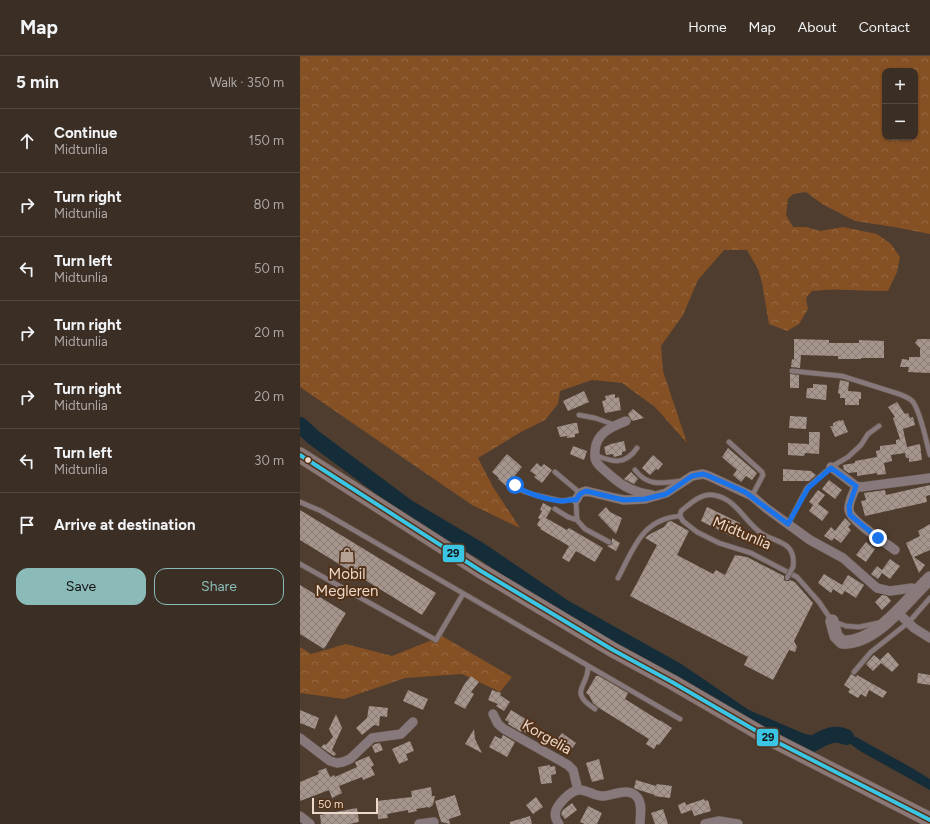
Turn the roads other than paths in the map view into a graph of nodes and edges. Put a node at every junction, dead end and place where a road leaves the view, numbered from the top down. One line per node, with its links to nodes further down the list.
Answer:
1 (792, 371): 10 (lane)
2 (579, 415): 4 (lane)
3 (626, 421): 4 (street)
4 (615, 425): 9 (street)
5 (879, 426): 11 (lane, Midtunlia)
6 (729, 442): 19 (lane)
7 (637, 448): 9 (lane)
8 (300, 455): 48 (main road)
9 (595, 455): 18 (street)
10 (930, 455)
11 (831, 468): 17 (street); 25 (lane, Midtunlia)
12 (635, 470): 15 (lane, Midtunlia)
13 (555, 472): 20 (lane)
14 (930, 478): 17 (street)
15 (686, 480): 18 (street, Midtunlia); 19 (street, Midtunlia)
16 (512, 484): 20 (lane, Midtunlia)
17 (856, 486): 27 (street)
18 (660, 496): 20 (street, Midtunlia)
19 (752, 496): 25 (street, Midtunlia)
20 (578, 497): 24 (lane)
21 (300, 502): 33 (lane)
22 (554, 509): 24 (lane)
23 (680, 516): 29 (lane); 30 (lane, Midtunlia, bridge); 36 (lane, Midtunlia)
24 (577, 520): 26 (lane)
25 (788, 524): 32 (street, Midtunlia)
26 (609, 542)
27 (895, 550)
28 (300, 564): 33 (lane)
29 (618, 578)
30 (788, 578)
31 (930, 578): 32 (street, Midtunlia)
32 (918, 591): 35 (street, Midtunlia)
33 (463, 594): 39 (lane)
34 (930, 598): 37 (lane)
35 (892, 616): 36 (street, Midtunlia); 37 (street)
36 (832, 621)
37 (909, 622): 38 (street); 40 (lane)
38 (930, 638)
39 (588, 666): 41 (lane); 43 (lane)
40 (854, 672)
41 (595, 709)
42 (493, 714): 46 (street, Korgelia)
43 (680, 719)
44 (413, 722): 45 (street)
45 (300, 738)
46 (578, 790): 53 (street); 54 (street)
47 (300, 816): 51 (street)
48 (930, 820)
49 (434, 822): 52 (street)
50 (716, 823): 55 (street); 56 (street)
51 (310, 824)
52 (419, 824)
53 (559, 824)
54 (640, 824)
55 (705, 824)
56 (738, 824)

